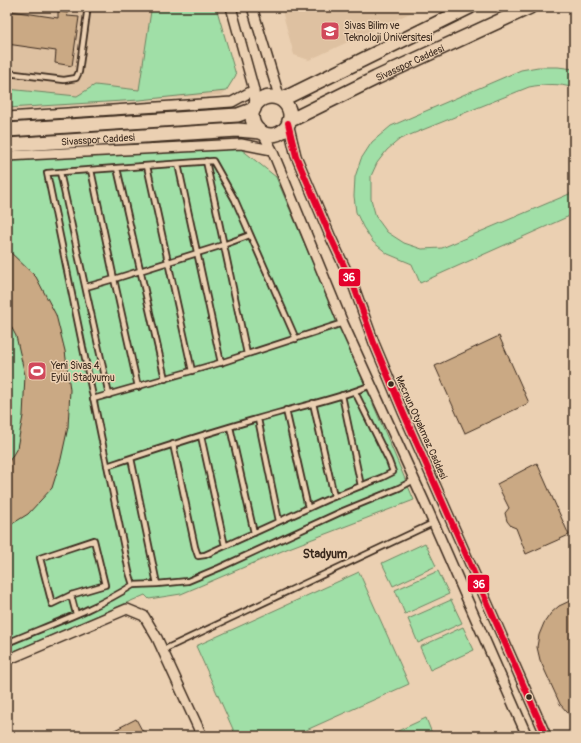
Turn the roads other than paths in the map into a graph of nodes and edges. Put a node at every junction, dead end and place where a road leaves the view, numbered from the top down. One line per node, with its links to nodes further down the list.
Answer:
1 (231, 7): 7 (street)
2 (252, 7): 8 (street)
3 (470, 7): 8 (street)
4 (530, 7): 11 (street, Sivasspor Caddesi)
5 (87, 13): 6 (lane)
6 (7, 73)
7 (254, 90): 9 (street); 10 (street)
8 (281, 99): 9 (street); 11 (street)
9 (254, 107): 12 (street, Sivasspor Caddesi); 13 (street)
10 (7, 117)
11 (289, 122): 13 (street); 67 (street, Mecnun Otyakmaz Caddesi)
12 (7, 130)
13 (261, 132): 14 (street, Sivasspor Caddesi); 15 (street)
14 (7, 145)
15 (272, 150): 16 (street); 30 (street)
16 (7, 156)
17 (206, 161): 18 (lane); 23 (lane); 24 (lane)
18 (178, 164): 19 (lane); 25 (lane)
19 (147, 166): 20 (lane); 26 (lane)
20 (117, 168): 21 (lane); 27 (lane)
21 (91, 170): 22 (lane); 28 (lane)
22 (60, 172): 29 (lane); 41 (lane)
23 (250, 235): 24 (lane); 31 (lane)
24 (223, 245): 25 (lane); 32 (lane)
25 (197, 253): 26 (lane); 33 (lane)
26 (169, 262): 27 (lane); 34 (lane)
27 (141, 270): 28 (lane); 35 (lane)
28 (114, 279): 29 (lane); 37 (lane)
29 (86, 287): 39 (lane)
30 (343, 324): 31 (lane); 36 (street)
31 (296, 339): 32 (lane)
32 (247, 354): 33 (lane)
33 (221, 363): 34 (lane)
34 (192, 371): 35 (lane)
35 (165, 379): 37 (lane)
36 (371, 385): 38 (lane); 50 (street)
37 (138, 387): 39 (lane)
38 (355, 392): 40 (lane); 51 (lane)
39 (109, 395): 41 (lane)
40 (342, 395): 42 (lane); 51 (lane)
41 (93, 399): 49 (lane)
42 (313, 403): 43 (lane); 52 (lane)
43 (286, 410): 44 (lane); 53 (lane)
44 (258, 419): 45 (lane); 54 (lane)
45 (230, 427): 46 (lane); 56 (lane)
46 (201, 436): 47 (lane); 57 (lane)
47 (173, 444): 48 (lane); 57 (lane)
48 (131, 458): 49 (lane); 58 (lane)
49 (107, 466): 59 (lane)
50 (414, 480): 55 (street); 58 (lane)
51 (361, 486): 52 (lane)
52 (334, 496): 53 (lane)
53 (308, 508): 54 (lane)
54 (279, 521): 56 (lane)
55 (433, 523): 63 (lane); 66 (street)
56 (254, 533): 57 (lane)
57 (225, 546)
58 (157, 584): 59 (lane)
59 (133, 585): 61 (lane)
60 (71, 595): 60 (lane); 61 (lane)
61 (76, 614): 62 (lane)
62 (7, 643)
63 (163, 650): 64 (street); 65 (street)
64 (7, 660)
65 (202, 736)
66 (528, 736)
67 (546, 736)

